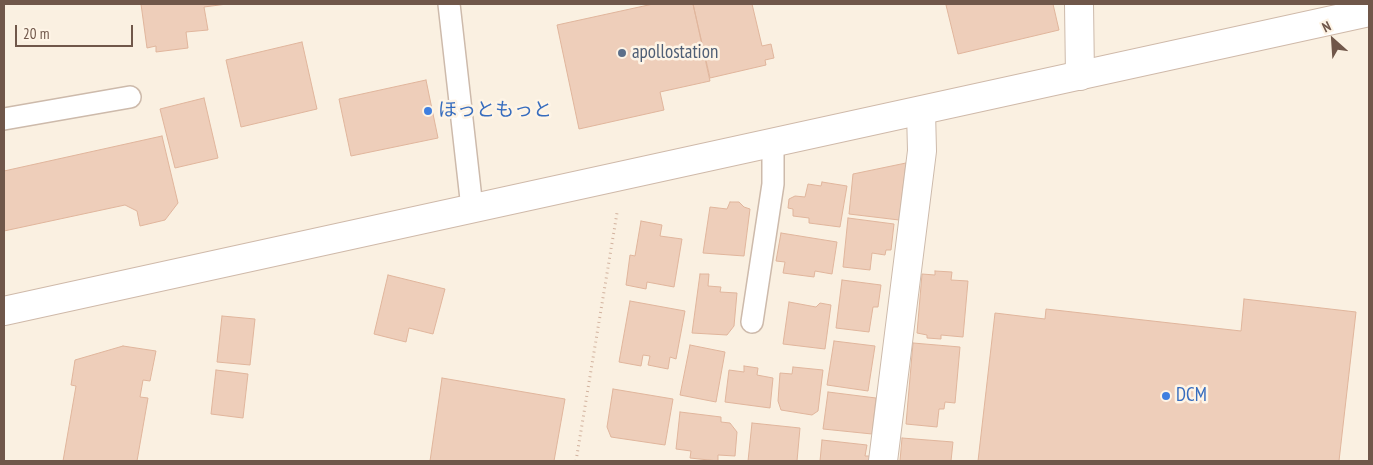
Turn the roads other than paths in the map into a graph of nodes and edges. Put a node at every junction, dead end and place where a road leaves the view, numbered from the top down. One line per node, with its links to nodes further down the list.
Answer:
1 (449, 4): 9 (lane)
2 (1079, 4): 4 (street)
3 (1369, 12): 4 (street)
4 (1080, 76): 6 (street)
5 (130, 97): 7 (lane)
6 (921, 111): 8 (street); 12 (street)
7 (4, 119)
8 (773, 143): 9 (street); 11 (lane)
9 (472, 208): 10 (street)
10 (4, 311)
11 (752, 322)
12 (883, 461)

